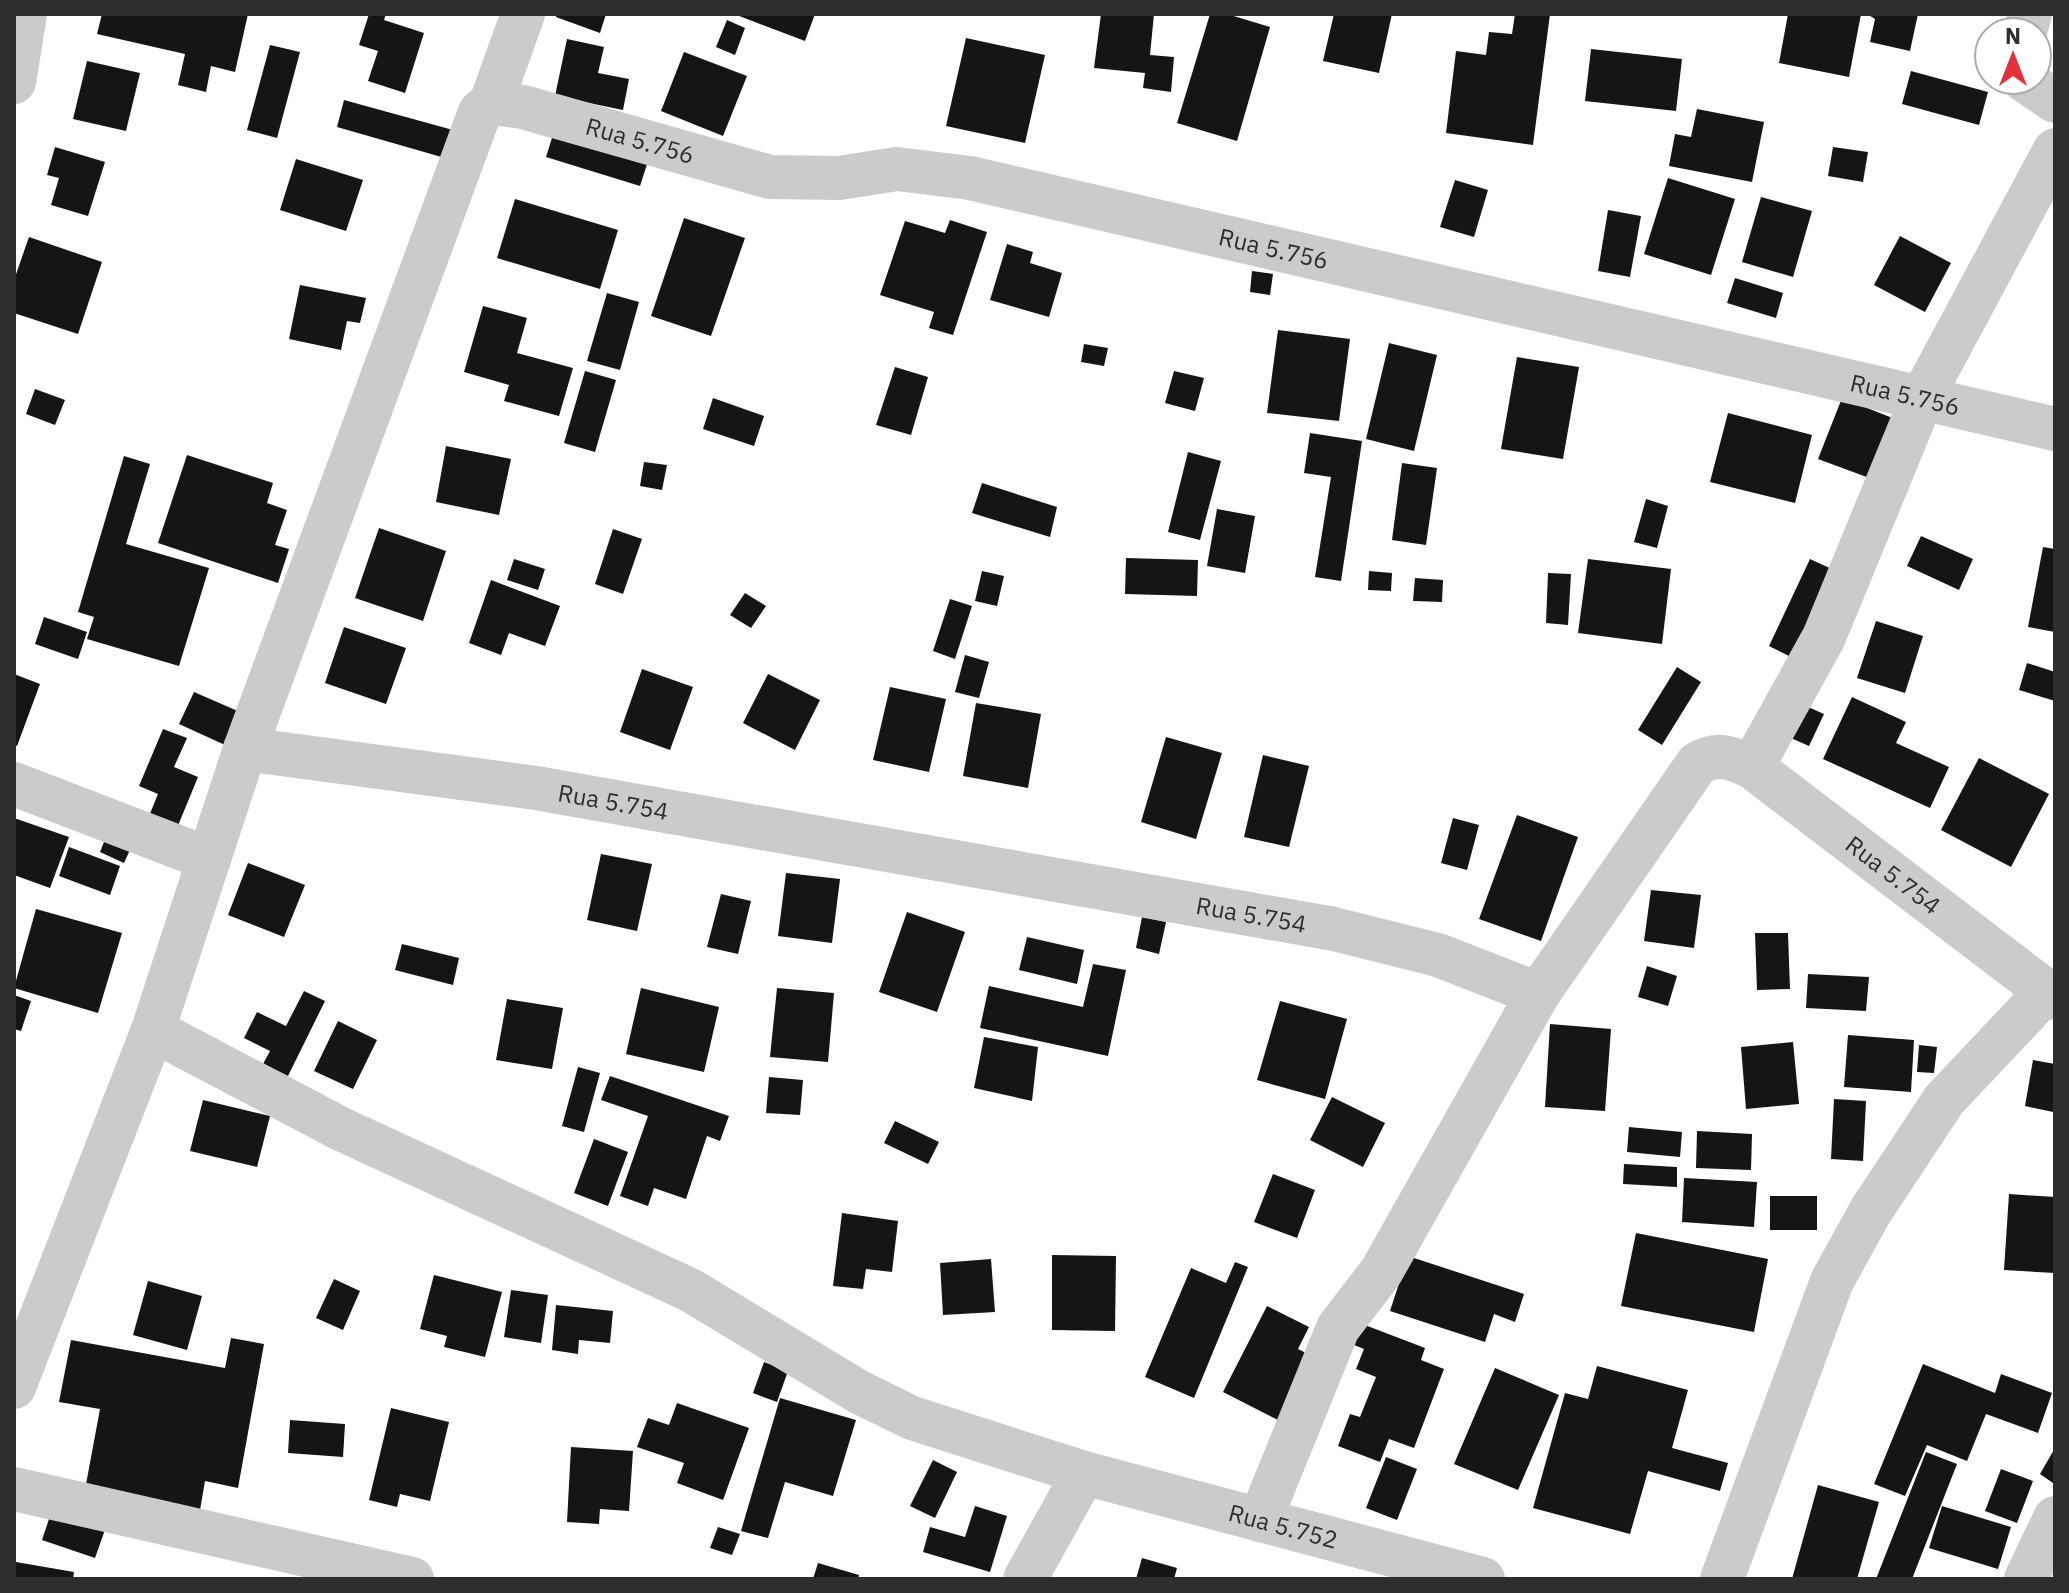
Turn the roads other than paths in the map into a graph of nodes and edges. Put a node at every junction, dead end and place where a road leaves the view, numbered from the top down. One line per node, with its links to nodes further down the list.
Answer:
1 (25, 14): 3 (street)
2 (523, 14): 4 (street)
3 (14, 82)
4 (491, 103): 6 (street, Rua 5.756); 8 (street)
5 (2055, 150): 6 (street)
6 (1923, 396): 7 (street, Rua 5.756); 9 (street)
7 (2055, 429)
8 (245, 749): 11 (street); 12 (street, Rua 5.754)
9 (1752, 767): 12 (street, Rua 5.754); 13 (street, Rua 5.754)
10 (14, 784): 11 (street)
11 (209, 859): 14 (street)
12 (1538, 994): 19 (street)
13 (2050, 995): 23 (street)
14 (153, 1030): 15 (street); 16 (street, Rua 5.752)
15 (14, 1387)
16 (1084, 1473): 19 (street, Rua 5.752); 21 (street)
17 (14, 1489): 20 (street)
18 (2055, 1518): 24 (street)
19 (1260, 1520): 22 (street, Rua 5.752)
20 (412, 1579)
21 (1025, 1579)
22 (1483, 1579)
23 (1722, 1579)
24 (2026, 1579)

